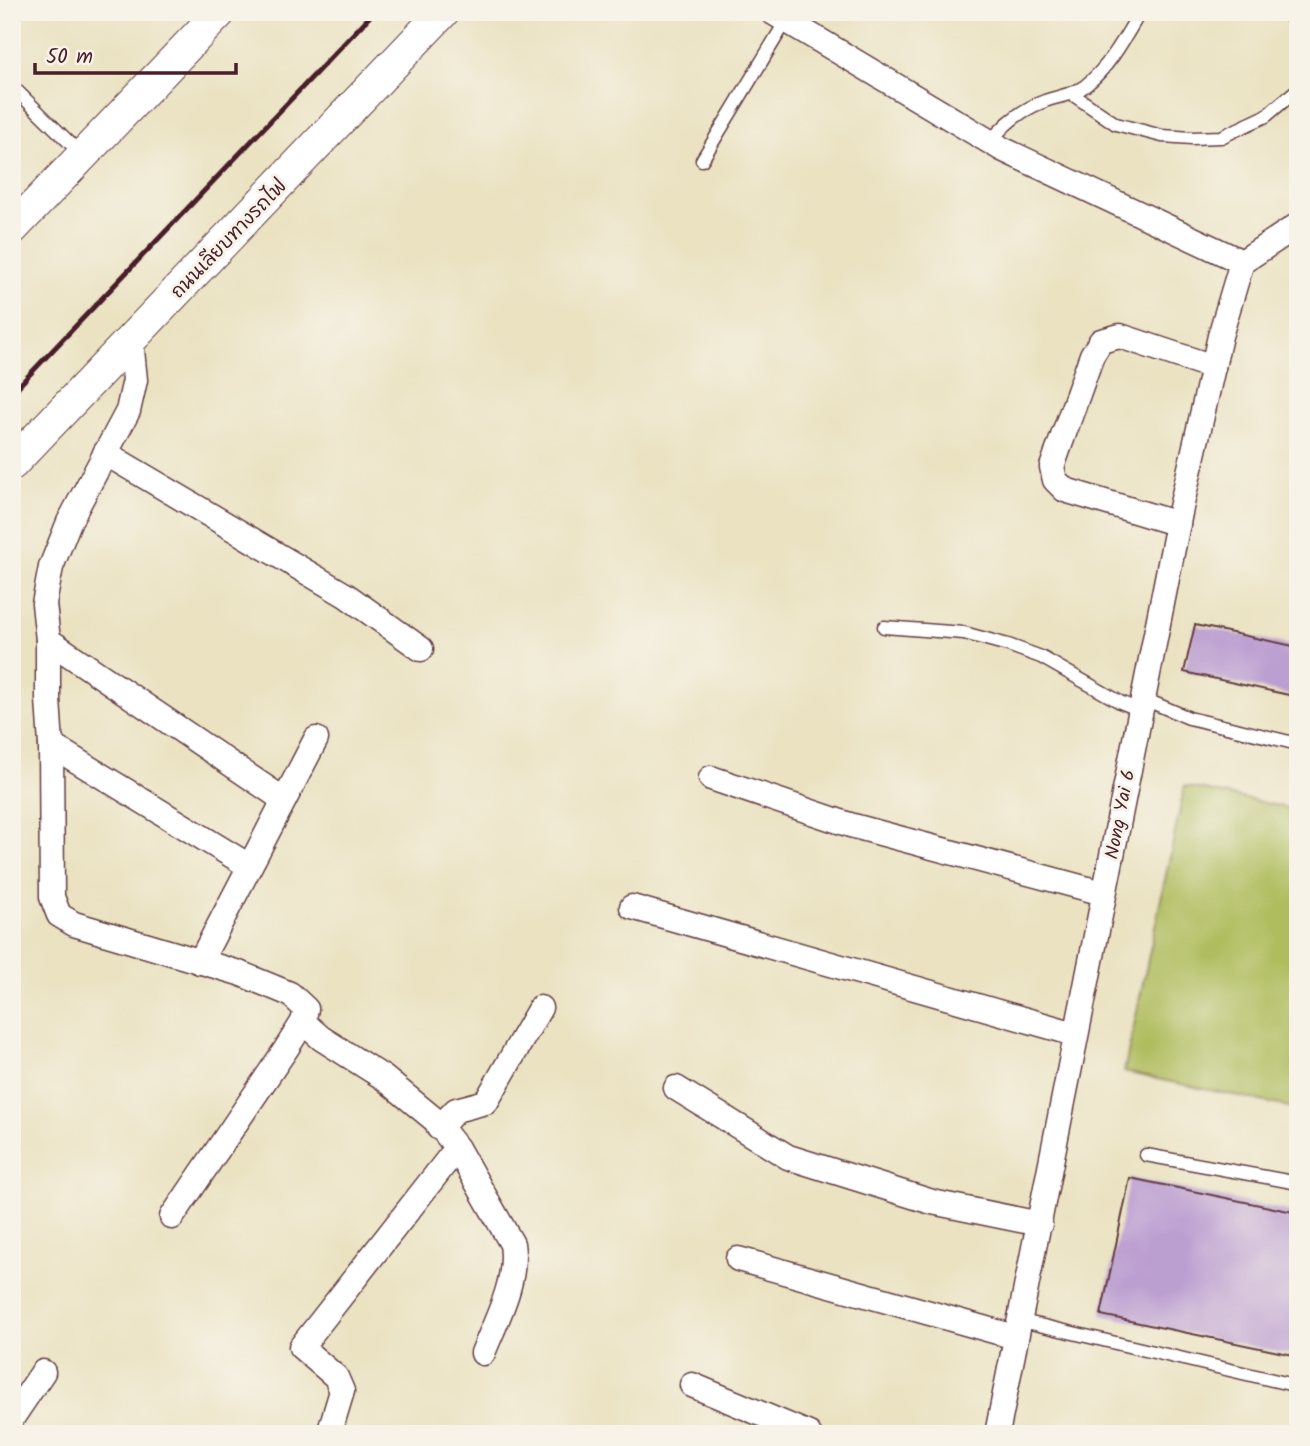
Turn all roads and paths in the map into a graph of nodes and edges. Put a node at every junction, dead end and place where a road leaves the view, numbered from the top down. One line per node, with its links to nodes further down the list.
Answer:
1 (220, 12): 11 (street)
2 (443, 12): 16 (street, ถนนเลียบทางรถไฟ)
3 (1140, 12): 9 (lane)
4 (1287, 12): 6 (lane)
5 (784, 15): 10 (street); 12 (lane)
6 (1298, 27)
7 (12, 86): 11 (lane)
8 (1298, 89): 9 (lane)
9 (1072, 94): 10 (lane)
10 (990, 142): 15 (street)
11 (82, 156): 14 (street)
12 (702, 160)
13 (1298, 225): 15 (street)
14 (12, 229)
15 (1242, 262): 17 (street, Nong Yai 6)
16 (131, 340): 18 (street); 19 (street, ถนนเลียบทางรถไฟ)
17 (1213, 368): 20 (street, Nong Yai 6); 20 (street)
18 (105, 453): 22 (street); 23 (street)
19 (12, 464)
20 (1178, 524): 24 (street, Nong Yai 6)
21 (884, 627): 24 (lane)
22 (48, 640): 27 (street); 29 (street)
23 (421, 649)
24 (1141, 704): 26 (lane); 31 (street, Nong Yai 6)
25 (316, 739): 29 (street)
26 (1298, 744)
27 (51, 745): 30 (street); 33 (street)
28 (711, 778): 31 (street)
29 (284, 800): 30 (street)
30 (249, 866): 33 (street)
31 (1103, 893): 36 (street, Nong Yai 6)
32 (632, 907): 36 (street)
33 (200, 962): 35 (street)
34 (540, 1008): 38 (street)
35 (303, 1022): 38 (street); 42 (street)
36 (1075, 1034): 43 (street, Nong Yai 6)
37 (676, 1088): 43 (street)
38 (439, 1128): 39 (street)
39 (457, 1148): 46 (street); 51 (street)
40 (1146, 1155): 41 (lane)
41 (1298, 1183)
42 (172, 1217)
43 (1040, 1224): 45 (street, Nong Yai 6)
44 (738, 1259): 45 (street)
45 (1017, 1329): 49 (lane); 53 (street, Nong Yai 6)
46 (483, 1353)
47 (43, 1372): 50 (street)
48 (692, 1385): 52 (street)
49 (1298, 1386)
50 (12, 1418)
51 (329, 1434)
52 (809, 1434)
53 (997, 1434)

